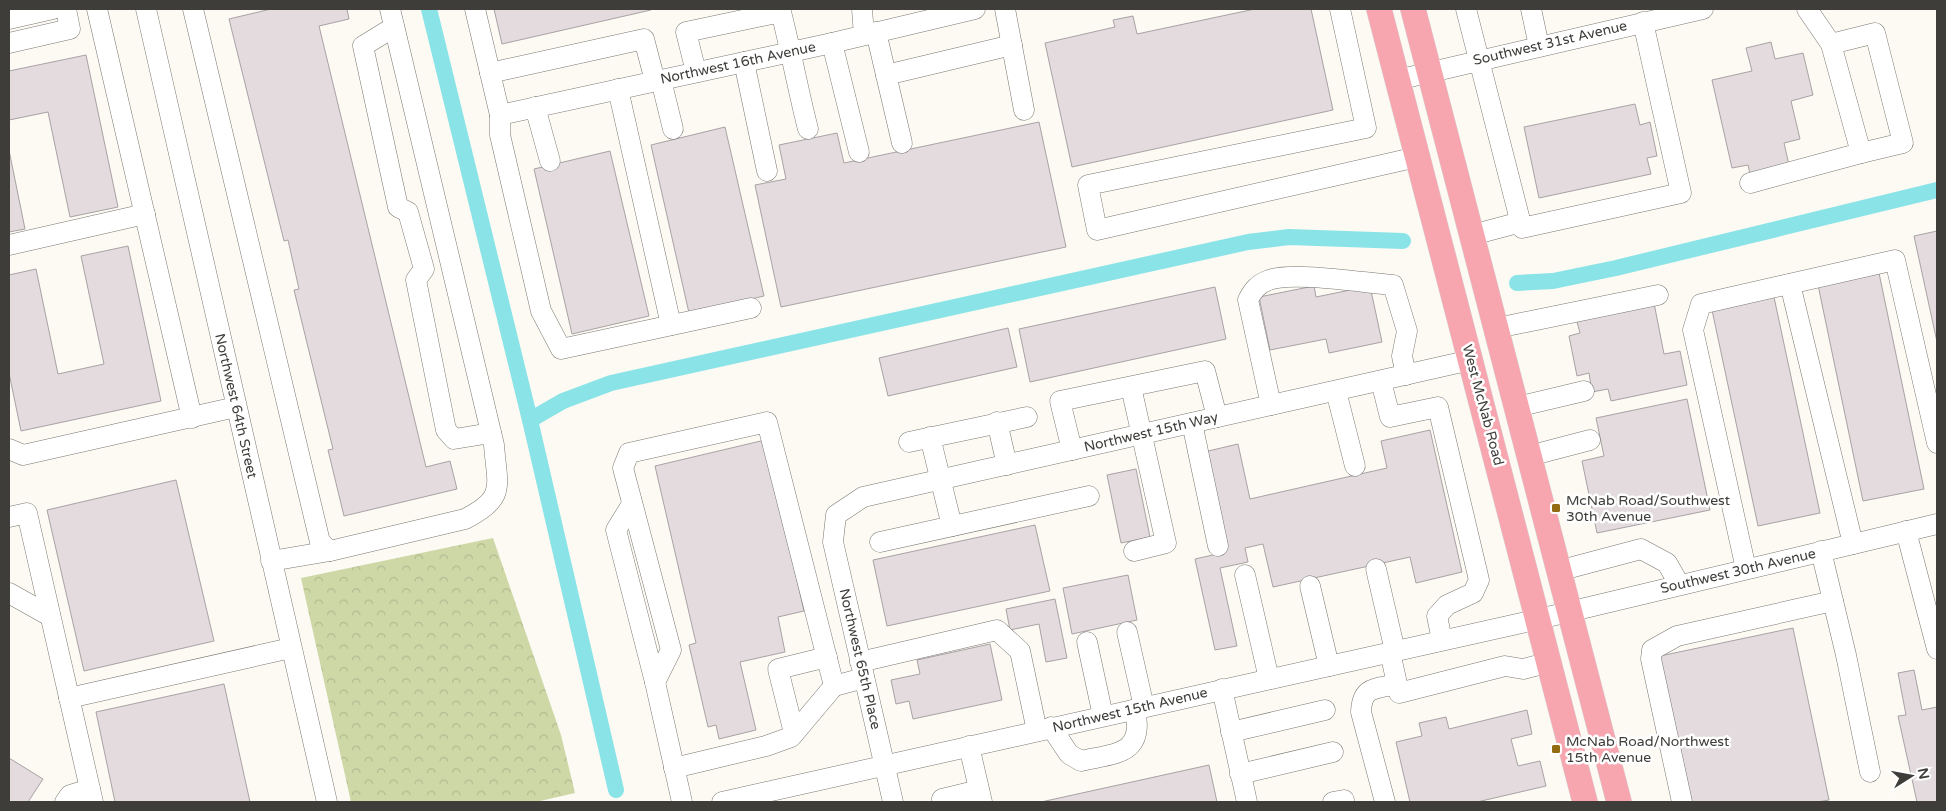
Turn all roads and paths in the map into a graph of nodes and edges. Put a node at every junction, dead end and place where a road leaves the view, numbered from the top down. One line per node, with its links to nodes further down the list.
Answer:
1 (52, 9): 19 (street)
2 (66, 9): 22 (street)
3 (97, 9): 49 (street)
4 (146, 9): 65 (street, Northwest 64th Street)
5 (193, 9): 93 (street)
6 (475, 9): 32 (street)
7 (862, 9): 21 (street)
8 (975, 9): 21 (street, Northwest 16th Avenue)
9 (1005, 9): 25 (street)
10 (1340, 9): 45 (street)
11 (1379, 9): 35 (main road, West McNab Road)
12 (1413, 9): 31 (main road)
13 (1466, 9): 28 (street)
14 (1531, 9): 26 (street)
15 (1703, 9): 17 (street, Southwest 31st Avenue)
16 (1808, 9): 24 (street)
17 (1666, 12): 20 (street, Southwest 31st Avenue)
18 (392, 18): 72 (street); 72 (street)
19 (9, 19)
20 (1643, 22): 26 (street, Southwest 31st Avenue); 50 (street)
21 (870, 34): 23 (street, Northwest 16th Avenue); 33 (street)
22 (9, 43)
23 (832, 43): 27 (street, Northwest 16th Avenue); 43 (street)
24 (1831, 44): 44 (street); 44 (street)
25 (1012, 45): 33 (street); 38 (street)
26 (1539, 46): 28 (street, Southwest 31st Avenue)
27 (791, 52): 29 (street, Northwest 16th Avenue); 30 (street); 40 (street)
28 (1480, 60): 31 (street, Southwest 31st Avenue); 50 (street)
29 (744, 62): 30 (street, Northwest 16th Avenue); 47 (street)
30 (696, 72): 34 (street, Northwest 16th Avenue)
31 (1429, 72): 35 (street, Southwest 31st Avenue); 51 (main road)
32 (490, 73): 34 (street); 39 (street)
33 (886, 75): 42 (street)
34 (658, 80): 36 (street, Northwest 16th Avenue); 41 (street)
35 (1397, 80): 45 (main road, West McNab Road)
36 (618, 89): 37 (street, Northwest 16th Avenue); 56 (street)
37 (535, 107): 39 (street, Northwest 16th Avenue); 46 (street)
38 (1024, 110)
39 (500, 115): 56 (street)
40 (808, 128)
41 (672, 129)
42 (902, 143)
43 (859, 152)
44 (1861, 153): 48 (street)
45 (1417, 157): 58 (main road, West McNab Road)
46 (550, 161)
47 (767, 171)
48 (1750, 183)
49 (145, 214): 52 (street); 69 (street)
50 (1521, 222): 51 (street)
51 (1472, 235): 57 (main road)
52 (9, 245)
53 (1790, 284): 77 (street); 91 (street); 98 (street)
54 (1658, 295): 57 (street)
55 (751, 308): 56 (street)
56 (671, 325)
57 (1496, 328): 66 (main road)
58 (1471, 360): 59 (street, Northwest 15th Way); 107 (main road, West McNab Road)
59 (1406, 375): 60 (street, Northwest 15th Way); 64 (street)
60 (1381, 381): 62 (street, Northwest 15th Way); 109 (street)
61 (1131, 387): 68 (street); 73 (street); 79 (street)
62 (1336, 391): 64 (street, Northwest 15th Way); 82 (street)
63 (1584, 391): 66 (street)
64 (1271, 405): 68 (street, Northwest 15th Way)
65 (236, 407): 69 (street); 96 (street, Northwest 64th Street)
66 (1517, 407): 80 (main road)
67 (1027, 417): 70 (street)
68 (1217, 417): 71 (street, Northwest 15th Way)
69 (192, 418): 78 (street)
70 (997, 422): 74 (street); 81 (street)
71 (1192, 423): 73 (street, Northwest 15th Way); 92 (street)
72 (492, 433): 93 (street)
73 (1141, 434): 79 (street, Northwest 15th Way); 95 (street)
74 (930, 437): 76 (street); 83 (street)
75 (1590, 440): 80 (street)
76 (909, 442)
77 (1937, 443)
78 (9, 449)
79 (1072, 450): 81 (street, Northwest 15th Way)
80 (1529, 456): 99 (main road)
81 (1007, 465): 83 (street, Northwest 15th Way)
82 (1355, 466)
83 (940, 480): 85 (street, Northwest 15th Way); 88 (street)
84 (1089, 496): 88 (street)
85 (836, 515): 117 (street, Northwest 65th Place)
86 (9, 517): 106 (street)
87 (1937, 524): 89 (street, Southwest 30th Avenue)
88 (952, 526): 90 (street)
89 (1906, 531): 91 (street, Southwest 30th Avenue); 112 (street)
90 (880, 542)
91 (1853, 544): 94 (street, Southwest 30th Avenue)
92 (1218, 546)
93 (330, 551): 96 (street)
94 (1821, 551): 98 (street, Southwest 30th Avenue); 104 (street)
95 (1134, 552)
96 (271, 561): 111 (street, Northwest 64th Street)
97 (1376, 569): 113 (street)
98 (1746, 569): 101 (street, Southwest 30th Avenue)
99 (1558, 570): 101 (street); 105 (main road)
100 (1245, 575): 118 (street)
101 (1679, 584): 105 (street, Southwest 30th Avenue)
102 (1310, 586): 116 (street)
103 (9, 593): 106 (street)
104 (1833, 601): 133 (street); 148 (street)
105 (1569, 610): 107 (street, Southwest 30th Avenue); 147 (main road)
106 (50, 616): 122 (street)
107 (1538, 619): 109 (street, Northwest 15th Avenue); 115 (main road, West McNab Road)
108 (1127, 632): 123 (street)
109 (1442, 640): 113 (street, Northwest 15th Avenue)
110 (1087, 642): 125 (street)
111 (290, 648): 122 (street); 139 (street, Northwest 64th Street)
112 (1937, 649)
113 (1393, 651): 116 (street, Northwest 15th Avenue); 119 (street)
114 (827, 657): 120 (street); 128 (street); 132 (street)
115 (1550, 662): 119 (street); 146 (main road, West McNab Road)
116 (1329, 666): 118 (street, Northwest 15th Avenue)
117 (862, 670): 120 (street); 126 (street); 131 (street, Northwest 65th Place)
118 (1269, 679): 121 (street, Northwest 15th Avenue)
119 (1397, 684): 145 (street)
120 (834, 686): 128 (street)
121 (1222, 690): 123 (street, Northwest 15th Avenue); 127 (street)
122 (69, 698): 135 (street)
123 (1139, 708): 125 (street, Northwest 15th Avenue); 126 (street)
124 (1325, 710): 127 (street)
125 (1103, 716): 126 (street, Northwest 15th Avenue)
126 (1044, 729): 129 (street, Northwest 15th Avenue)
127 (1231, 732): 134 (street)
128 (794, 733): 132 (street)
129 (969, 746): 131 (street, Northwest 15th Avenue); 136 (street)
130 (1333, 752): 134 (street)
131 (885, 765): 137 (street, Northwest 15th Avenue); 142 (street, Northwest 65th Place)
132 (674, 768): 140 (street)
133 (1870, 772)
134 (1240, 774): 144 (street)
135 (92, 796): 138 (street)
136 (981, 796): 143 (street)
137 (767, 797): 141 (street, Northwest 15th Avenue)
138 (65, 802)
139 (326, 802)
140 (682, 802)
141 (722, 802)
142 (893, 802)
143 (943, 802)
144 (1247, 802)
145 (1384, 802)
146 (1586, 802)
147 (1619, 802)
148 (1682, 802)

